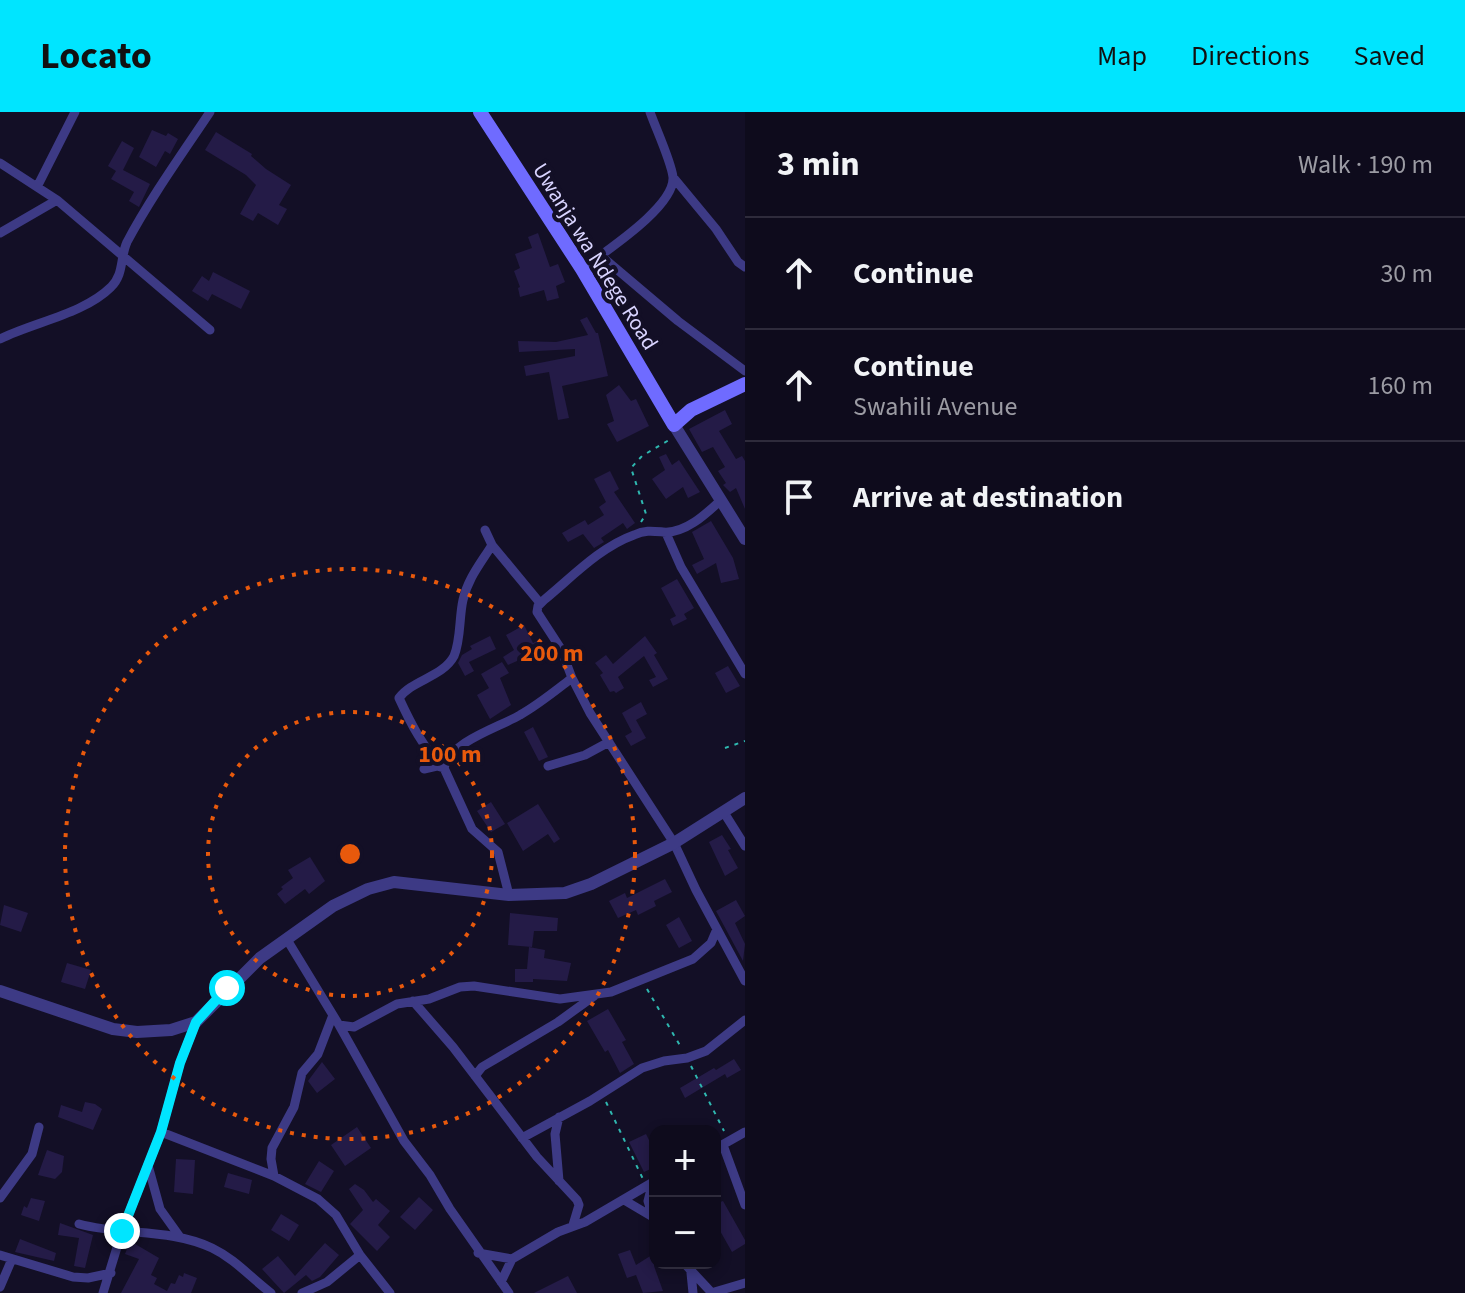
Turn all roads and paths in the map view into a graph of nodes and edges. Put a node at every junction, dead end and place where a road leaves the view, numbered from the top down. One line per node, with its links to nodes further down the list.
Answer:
1 (75, 112): 7 (street)
2 (210, 112): 10 (street)
3 (480, 112): 13 (main road, Uwanja wa Ndege Road)
4 (650, 112): 6 (street)
5 (0, 163): 7 (street)
6 (673, 177): 11 (street); 12 (street)
7 (37, 187): 8 (street)
8 (57, 200): 9 (street); 10 (street)
9 (0, 233)
10 (121, 255): 14 (street); 15 (street)
11 (600, 255): 13 (street); 16 (street)
12 (745, 267)
13 (582, 269): 18 (main road, Uwanja wa Ndege Road)
14 (210, 330)
15 (0, 339)
16 (745, 371)
17 (745, 384): 18 (main road)
18 (677, 429): 19 (street); 22 (path)
19 (721, 500): 21 (street); 23 (street)
20 (485, 530): 24 (street)
21 (666, 533): 22 (street); 26 (street)
22 (631, 535): 25 (street)
23 (745, 539)
24 (492, 545): 25 (street); 32 (street)
25 (540, 603): 27 (street)
26 (745, 674)
27 (572, 678): 29 (street); 32 (street)
28 (745, 741): 30 (path)
29 (609, 742): 31 (street); 36 (street)
30 (725, 748)
31 (548, 766)
32 (444, 768): 33 (street); 38 (street)
33 (424, 769)
34 (745, 798): 35 (street)
35 (723, 811): 36 (street); 37 (street)
36 (674, 843): 38 (street); 39 (street)
37 (745, 846)
38 (509, 895): 40 (street)
39 (717, 929): 41 (street); 42 (street)
40 (286, 938): 46 (street); 48 (street)
41 (643, 981): 44 (street); 50 (path)
42 (745, 981)
43 (0, 991): 48 (street)
44 (597, 994): 45 (street); 51 (street)
45 (413, 1001): 49 (street); 51 (street)
46 (333, 1015): 49 (street); 60 (street)
47 (745, 1020): 50 (street)
48 (196, 1022): 55 (street)
49 (339, 1025): 72 (street)
50 (687, 1058): 52 (street); 58 (path)
51 (475, 1076): 57 (street)
52 (602, 1093): 53 (street); 61 (path)
53 (559, 1117): 57 (street); 62 (street)
54 (39, 1127): 64 (street)
55 (161, 1132): 59 (street); 60 (street)
56 (745, 1132): 58 (street)
57 (522, 1138): 62 (street)
58 (722, 1145): 66 (street)
59 (148, 1167): 70 (street); 71 (street)
60 (274, 1176): 74 (street)
61 (649, 1178)
62 (559, 1182): 69 (street)
63 (649, 1185): 65 (street)
64 (0, 1198)
65 (624, 1200): 67 (street); 69 (street)
66 (745, 1205)
67 (649, 1217)
68 (79, 1224): 70 (street)
69 (573, 1225): 76 (street)
70 (122, 1231): 71 (street); 79 (street)
71 (180, 1237): 84 (street)
72 (478, 1253): 76 (street); 80 (street)
73 (0, 1255): 75 (street)
74 (360, 1255): 85 (street); 86 (street)
75 (12, 1259): 79 (street); 82 (street)
76 (512, 1259): 80 (street)
77 (688, 1269): 88 (street)
78 (690, 1269): 89 (street)
79 (111, 1273): 83 (street)
80 (501, 1282): 87 (street)
81 (745, 1283): 89 (street)
82 (0, 1287)
83 (103, 1293)
84 (271, 1293)
85 (302, 1293)
86 (390, 1293)
87 (509, 1293)
88 (693, 1293)
89 (711, 1293)

